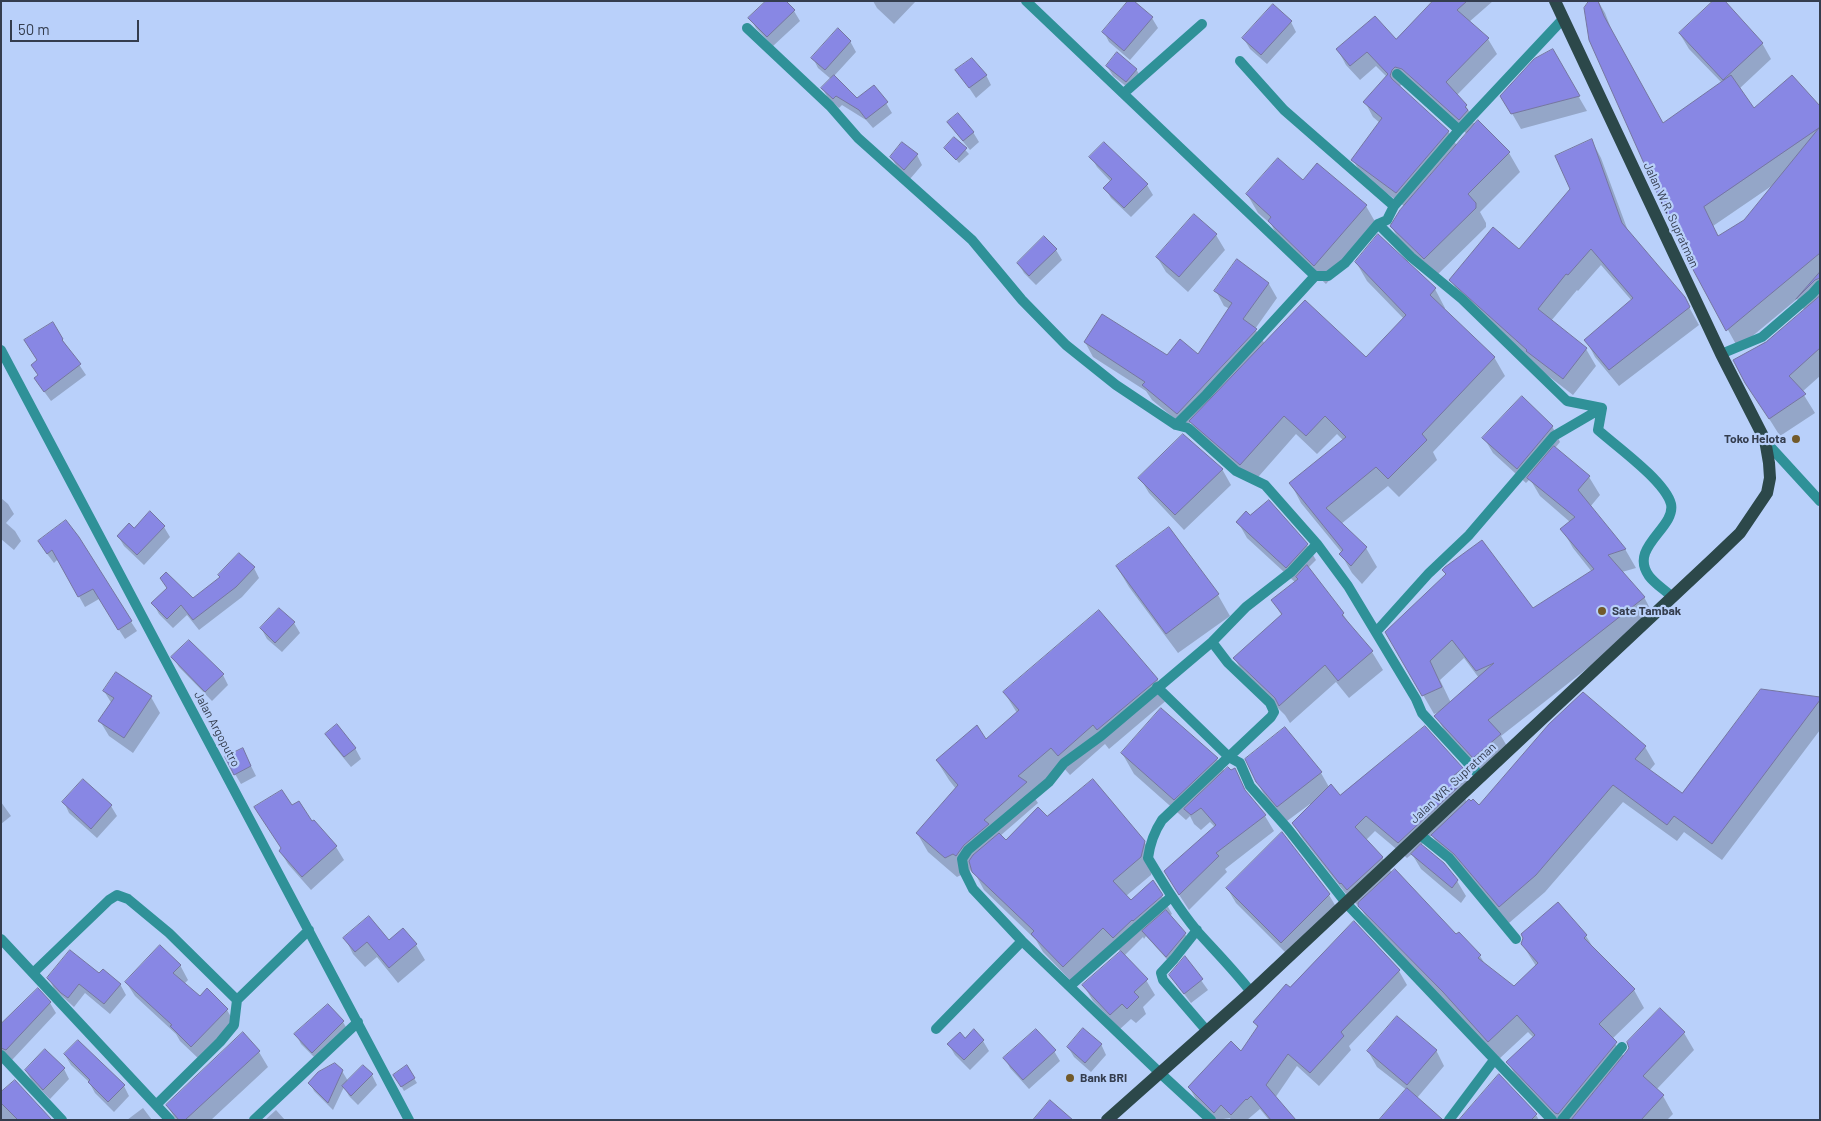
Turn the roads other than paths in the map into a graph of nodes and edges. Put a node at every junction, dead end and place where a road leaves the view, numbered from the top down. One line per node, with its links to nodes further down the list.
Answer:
1 (1026, 1): 8 (street)
2 (1555, 1): 3 (main road, Jalan W.R. Supratman)
3 (1563, 19): 9 (street); 15 (main road, Jalan W.R. Supratman)
4 (1202, 24): 8 (street)
5 (746, 28): 17 (street)
6 (1240, 61): 10 (street)
7 (1397, 74): 9 (street)
8 (1124, 93): 12 (street)
9 (1459, 130): 10 (street)
10 (1394, 206): 11 (street)
11 (1378, 224): 12 (street); 16 (street)
12 (1315, 276): 17 (street)
13 (1820, 285): 15 (street)
14 (1, 350): 30 (street, Jalan Argoputro)
15 (1722, 354): 18 (main road, Jalan W.R. Supratman)
16 (1602, 408): 21 (street); 22 (street)
17 (1176, 425): 20 (street)
18 (1764, 440): 19 (street); 21 (main road, Jalan WR. Supratman)
19 (1820, 501)
20 (1317, 544): 22 (street); 23 (street)
21 (1672, 597): 26 (main road, Jalan WR. Supratman)
22 (1376, 632): 26 (street)
23 (1212, 642): 24 (street); 25 (street)
24 (1157, 687): 25 (street); 34 (street)
25 (1229, 757): 28 (street); 29 (street)
26 (1480, 776): 27 (main road, Jalan WR. Supratman)
27 (1419, 834): 29 (main road, Jalan WR. Supratman); 33 (street)
28 (1171, 897): 31 (street); 36 (street)
29 (1346, 903): 37 (main road, Jalan WR. Supratman); 44 (street)
30 (309, 930): 38 (street); 39 (street, Jalan Argoputro)
31 (1197, 930): 37 (street); 41 (street)
32 (1, 939): 35 (street)
33 (1516, 939)
34 (1022, 941): 36 (street); 40 (street)
35 (33, 973): 38 (street); 46 (street)
36 (1070, 986): 45 (street)
37 (1251, 992): 41 (main road, Jalan WR. Supratman)
38 (237, 1000): 46 (street)
39 (358, 1022): 49 (street); 50 (street, Jalan Argoputro)
40 (936, 1029)
41 (1207, 1031): 45 (main road, Jalan WR. Supratman)
42 (1622, 1047): 55 (street)
43 (1, 1055): 47 (street)
44 (1494, 1060): 53 (street); 54 (street)
45 (1160, 1073): 51 (main road, Jalan WR. Supratman); 52 (street)
46 (156, 1105): 48 (street)
47 (62, 1120)
48 (170, 1120)
49 (254, 1120)
50 (409, 1120)
51 (1107, 1120)
52 (1211, 1120)
53 (1449, 1120)
54 (1552, 1120)
55 (1562, 1120)

